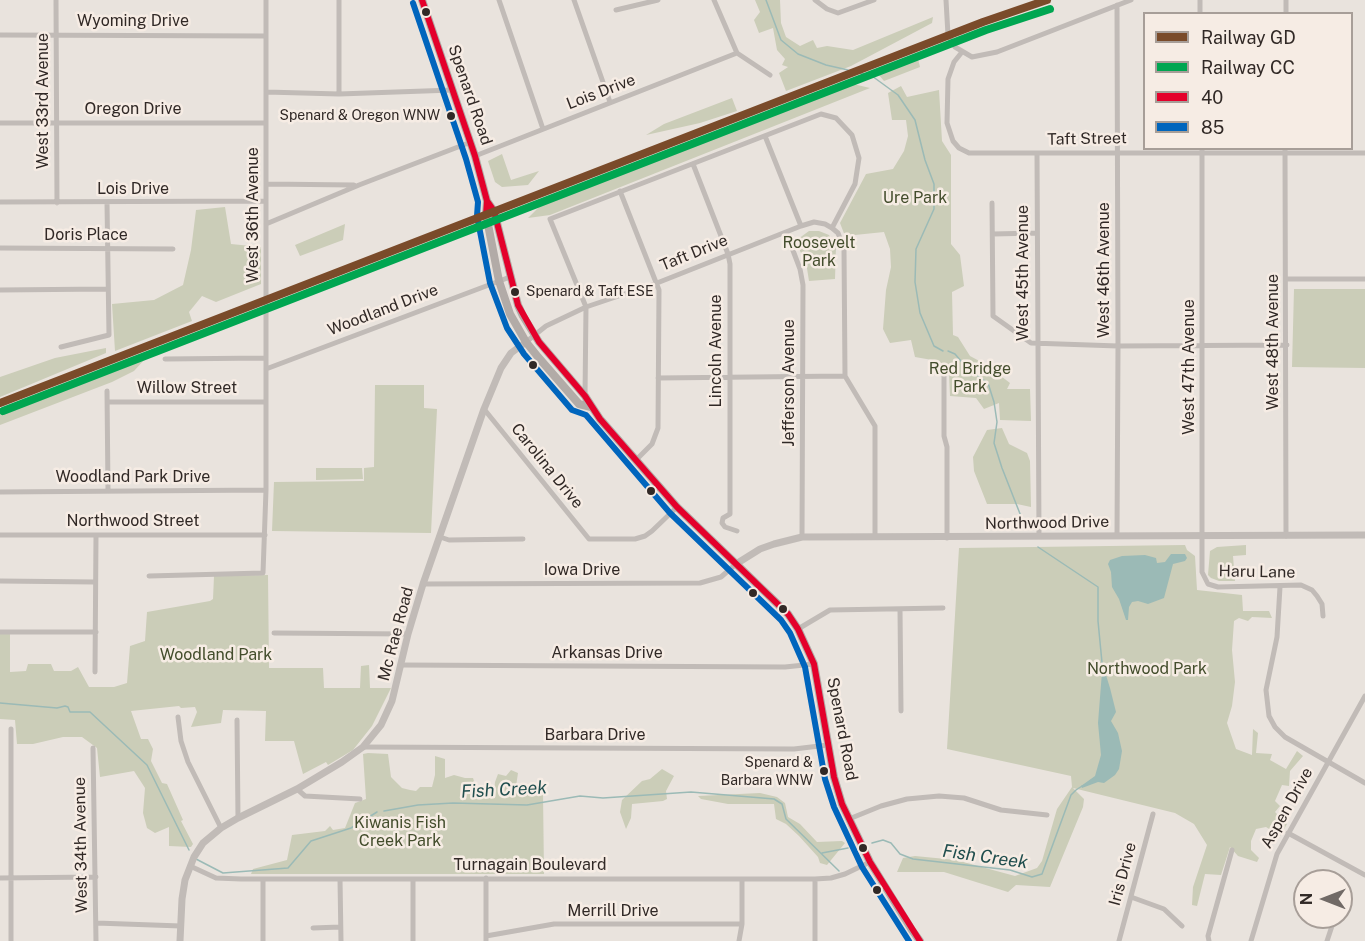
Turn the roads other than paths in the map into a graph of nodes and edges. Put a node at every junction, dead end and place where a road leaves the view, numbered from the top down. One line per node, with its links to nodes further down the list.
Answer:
1 (56, 0): 15 (street, West 33rd Avenue)
2 (266, 0): 17 (street, West 36th Avenue)
3 (339, 0): 23 (street)
4 (422, 0): 21 (main road, Spenard Road)
5 (499, 0): 28 (street)
6 (574, 0): 24 (street)
7 (658, 0): 14 (street)
8 (714, 0): 19 (street)
9 (815, 0): 10 (street)
10 (874, 0)
11 (946, 0): 18 (street)
12 (1131, 0): 13 (street)
13 (1117, 5): 18 (street); 34 (street, West 46th Avenue)
14 (616, 10)
15 (56, 34): 16 (street, Wyoming Drive); 17 (street, Wyoming Drive); 26 (street, West 33rd Avenue)
16 (0, 35)
17 (266, 36): 22 (street, West 36th Avenue)
18 (963, 52): 35 (street, Taft Street)
19 (737, 53): 20 (street); 24 (street, Lois Drive)
20 (771, 75)
21 (453, 90): 23 (street); 30 (main road, Spenard Road)
22 (266, 92): 23 (street); 27 (street, West 36th Avenue)
23 (339, 94)
24 (610, 102): 28 (street, Lois Drive)
25 (0, 123): 26 (street, Oregon Drive)
26 (57, 123): 27 (street, Oregon Drive); 45 (street, West 33rd Avenue)
27 (266, 123): 39 (street, West 36th Avenue)
28 (543, 129): 37 (street, Lois Drive)
29 (765, 136): 38 (street); 49 (street); 50 (street)
30 (471, 142): 37 (main road, Spenard Road); 40 (street)
31 (1285, 150): 32 (street, Taft Street); 33 (street, Taft Street); 59 (street, West 48th Avenue)
32 (1202, 151): 34 (street, Taft Street); 69 (street, West 47th Avenue)
33 (1308, 151): 36 (street, Taft Street)
34 (1118, 152): 35 (street, Taft Street); 71 (street, West 46th Avenue)
35 (1037, 153): 52 (street, West 45th Avenue)
36 (1365, 153)
37 (475, 156): 43 (main road, Spenard Road)
38 (693, 164): 41 (street); 57 (street, Lincoln Avenue)
39 (266, 184): 40 (street); 42 (street, West 36th Avenue)
40 (359, 185): 48 (street)
41 (620, 191): 62 (street); 65 (street)
42 (266, 201): 47 (street, Lois Drive); 48 (street, West 36th Avenue)
43 (487, 201): 58 (main road, Spenard Road); 61 (main road, Spenard Road)
44 (0, 202): 45 (street, Lois Drive)
45 (57, 202): 47 (street, Lois Drive)
46 (992, 202): 53 (street)
47 (107, 203): 55 (street)
48 (266, 224): 73 (street, West 36th Avenue)
49 (801, 226): 50 (street, Taft Drive); 51 (street, Taft Drive)
50 (832, 228): 77 (street)
51 (786, 232): 57 (street, Taft Drive); 79 (street, Jefferson Avenue)
52 (1037, 233): 53 (street); 68 (street, West 45th Avenue)
53 (993, 234): 68 (street)
54 (0, 248): 55 (street, Doris Place)
55 (108, 248): 56 (street, Doris Place); 63 (street)
56 (173, 249)
57 (728, 254): 62 (street, Taft Drive); 78 (street, Lincoln Avenue)
58 (510, 277): 61 (street, Woodland Drive); 66 (main road, Spenard Road)
59 (1286, 279): 60 (street); 70 (street, West 48th Avenue)
60 (1365, 279)
61 (499, 280): 67 (main road, Spenard Road); 76 (street, Woodland Drive)
62 (657, 283): 65 (street, Taft Drive); 80 (street)
63 (107, 289): 64 (street); 72 (street)
64 (0, 290)
65 (586, 307): 66 (street, Taft Drive); 82 (street)
66 (535, 335): 67 (street, Mc Rae Road); 82 (main road, Spenard Road)
67 (526, 342): 85 (main road, Spenard Road); 86 (street, Mc Rae Road)
68 (1037, 345): 71 (street); 97 (street, West 45th Avenue)
69 (1202, 345): 70 (street); 71 (street); 99 (street, West 47th Avenue)
70 (1287, 345): 100 (street, West 48th Avenue)
71 (1118, 346): 98 (street, West 46th Avenue)
72 (61, 347)
73 (266, 358): 74 (street); 76 (street, West 36th Avenue)
74 (165, 359)
75 (944, 368): 104 (street)
76 (266, 369): 84 (street, West 36th Avenue)
77 (845, 376): 79 (street); 103 (street)
78 (729, 377): 79 (street); 80 (street); 92 (street, Lincoln Avenue)
79 (802, 377): 102 (street, Jefferson Avenue)
80 (658, 378): 87 (street)
81 (107, 391): 83 (street)
82 (585, 396): 85 (main road, Spenard Road)
83 (108, 402): 84 (street, Willow Street); 88 (street)
84 (266, 402): 89 (street, West 36th Avenue)
85 (591, 407): 87 (main road, Spenard Road)
86 (484, 409): 91 (street, Carolina Drive); 101 (street, Mc Rae Road)
87 (636, 460): 91 (main road, Spenard Road)
88 (108, 490): 89 (street, Woodland Park Drive); 90 (street, Woodland Park Drive)
89 (266, 490): 95 (street, West 36th Avenue)
90 (0, 492)
91 (677, 507): 106 (main road, Spenard Road)
92 (737, 531)
93 (0, 535): 94 (street, Northwood Street)
94 (96, 535): 95 (street, Northwood Street); 109 (street)
95 (265, 535): 107 (street, West 36th Avenue)
96 (1365, 535): 100 (street, Northwood Drive)
97 (1039, 536): 98 (street, Northwood Drive); 104 (street, Northwood Drive)
98 (1117, 536): 99 (street, Northwood Drive)
99 (1202, 536): 100 (street, Northwood Drive); 111 (street, West 47th Avenue)
100 (1286, 536)
101 (440, 537): 105 (street); 110 (street, Mc Rae Road)
102 (802, 537): 103 (street, Northwood Drive); 106 (street, Northwood Drive)
103 (875, 537): 104 (street, Northwood Drive)
104 (946, 537)
105 (523, 539)
106 (736, 564): 110 (street, Iowa Drive); 116 (main road, Spenard Road)
107 (149, 576)
108 (0, 581): 109 (street)
109 (95, 582): 118 (street)
110 (423, 584): 120 (street, Mc Rae Road)
111 (1208, 584): 112 (street, Haru Lane)
112 (1280, 587): 115 (street, Haru Lane); 132 (street)
113 (943, 608): 114 (street)
114 (900, 609): 116 (street); 125 (street)
115 (1323, 616)
116 (798, 629): 121 (main road, Spenard Road)
117 (0, 632): 118 (street)
118 (96, 632): 123 (street)
119 (274, 633): 120 (street)
120 (408, 634): 122 (street, Mc Rae Road)
121 (814, 664): 122 (street, Arkansas Drive); 129 (main road, Spenard Road)
122 (400, 666): 130 (street, Mc Rae Road)
123 (95, 672)
124 (1365, 696): 132 (street, Aspen Drive)
125 (901, 711)
126 (178, 717): 140 (street)
127 (237, 720): 138 (street)
128 (11, 729): 147 (street)
129 (828, 745): 130 (street, Barbara Drive); 139 (main road, Spenard Road)
130 (363, 747): 134 (street, Mc Rae Road)
131 (93, 748): 148 (street, West 34th Avenue)
132 (1328, 762): 133 (street); 141 (street, Aspen Drive)
133 (1365, 783)
134 (297, 789): 135 (street); 138 (street, Mc Rae Road)
135 (360, 799)
136 (1153, 814): 155 (street, Iris Drive)
137 (1047, 815): 139 (street)
138 (238, 818): 140 (street, Mc Rae Road)
139 (849, 819): 143 (main road, Spenard Road)
140 (221, 828): 144 (street, Mc Rae Road)
141 (1288, 832): 145 (street); 174 (street, Aspen Drive)
142 (1232, 850): 173 (street)
143 (870, 862): 154 (street, Turnagain Boulevard); 171 (main road, Spenard Road)
144 (190, 866): 149 (street, Turnagain Boulevard); 158 (street, Mc Rae Road)
145 (1365, 874)
146 (0, 878): 147 (street)
147 (11, 878): 148 (street); 163 (street)
148 (96, 878): 156 (street, West 34th Avenue)
149 (263, 879): 150 (street, Turnagain Boulevard); 166 (street)
150 (340, 879): 151 (street, Turnagain Boulevard); 160 (street)
151 (413, 879): 152 (street, Turnagain Boulevard); 168 (street)
152 (486, 879): 153 (street, Turnagain Boulevard); 162 (street)
153 (742, 879): 154 (street, Turnagain Boulevard); 157 (street)
154 (815, 879): 170 (street)
155 (1131, 897): 159 (street); 172 (street, Iris Drive)
156 (96, 923): 158 (street); 164 (street, West 34th Avenue)
157 (742, 924): 162 (street, Merrill Drive); 169 (street)
158 (181, 926): 165 (street, Mc Rae Road)
159 (1182, 926)
160 (340, 927): 161 (street); 167 (street)
161 (313, 928)
162 (486, 938)
163 (11, 941)
164 (96, 941)
165 (180, 941)
166 (263, 941)
167 (341, 941)
168 (413, 941)
169 (739, 941)
170 (815, 941)
171 (918, 941)
172 (1119, 941)
173 (1209, 941)
174 (1251, 941)

